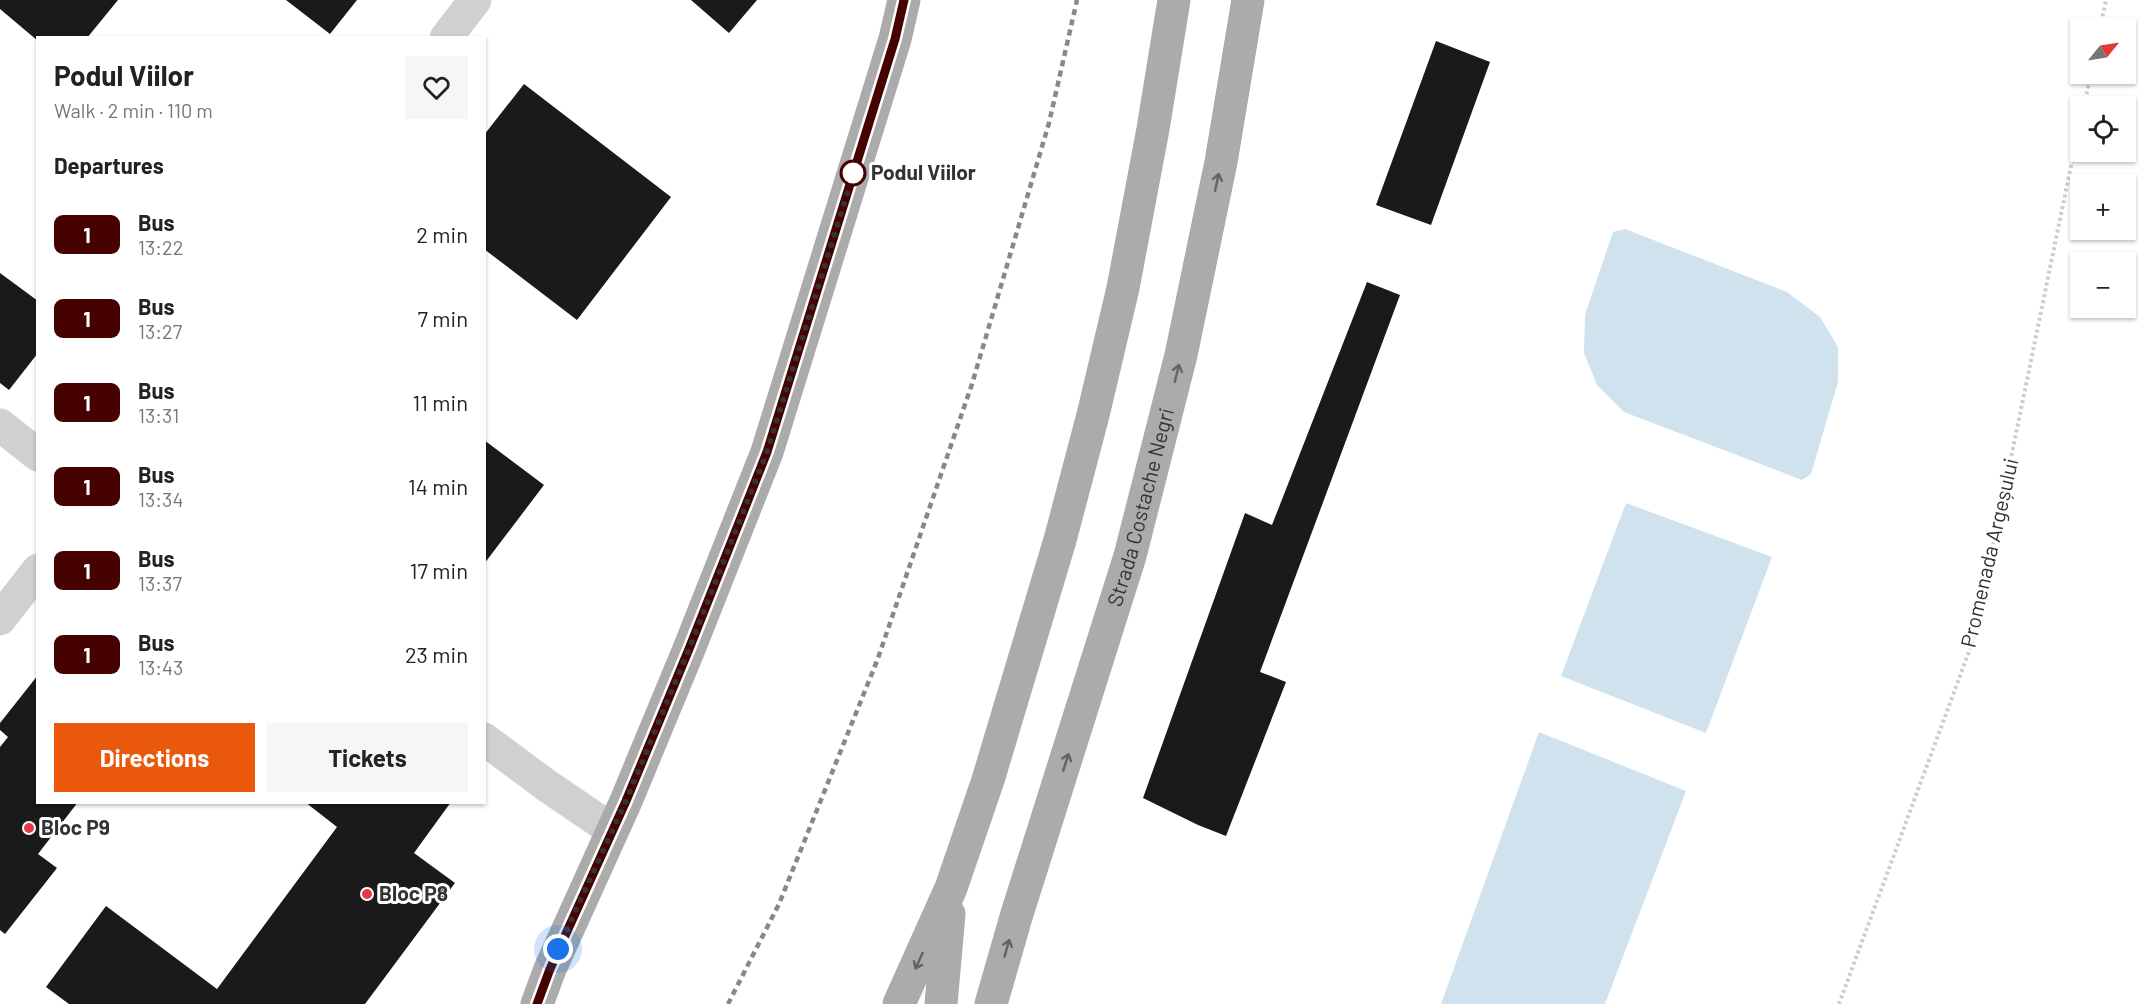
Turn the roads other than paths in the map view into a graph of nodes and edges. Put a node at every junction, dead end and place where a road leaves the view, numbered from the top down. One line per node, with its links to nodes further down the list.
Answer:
1 (475, 0): 5 (street)
2 (904, 0): 11 (main road)
3 (1174, 0): 12 (main road)
4 (1248, 0): 16 (main road, Strada Costache Negri, one-way to 4)
5 (448, 36)
6 (0, 425): 7 (street)
7 (36, 453)
8 (36, 573): 9 (street)
9 (0, 619)
10 (486, 740): 11 (street)
11 (612, 830): 13 (main road)
12 (951, 888): 14 (main road, one-way to 14); 15 (main road)
13 (537, 1004)
14 (899, 1004)
15 (941, 1004)
16 (991, 1004)

